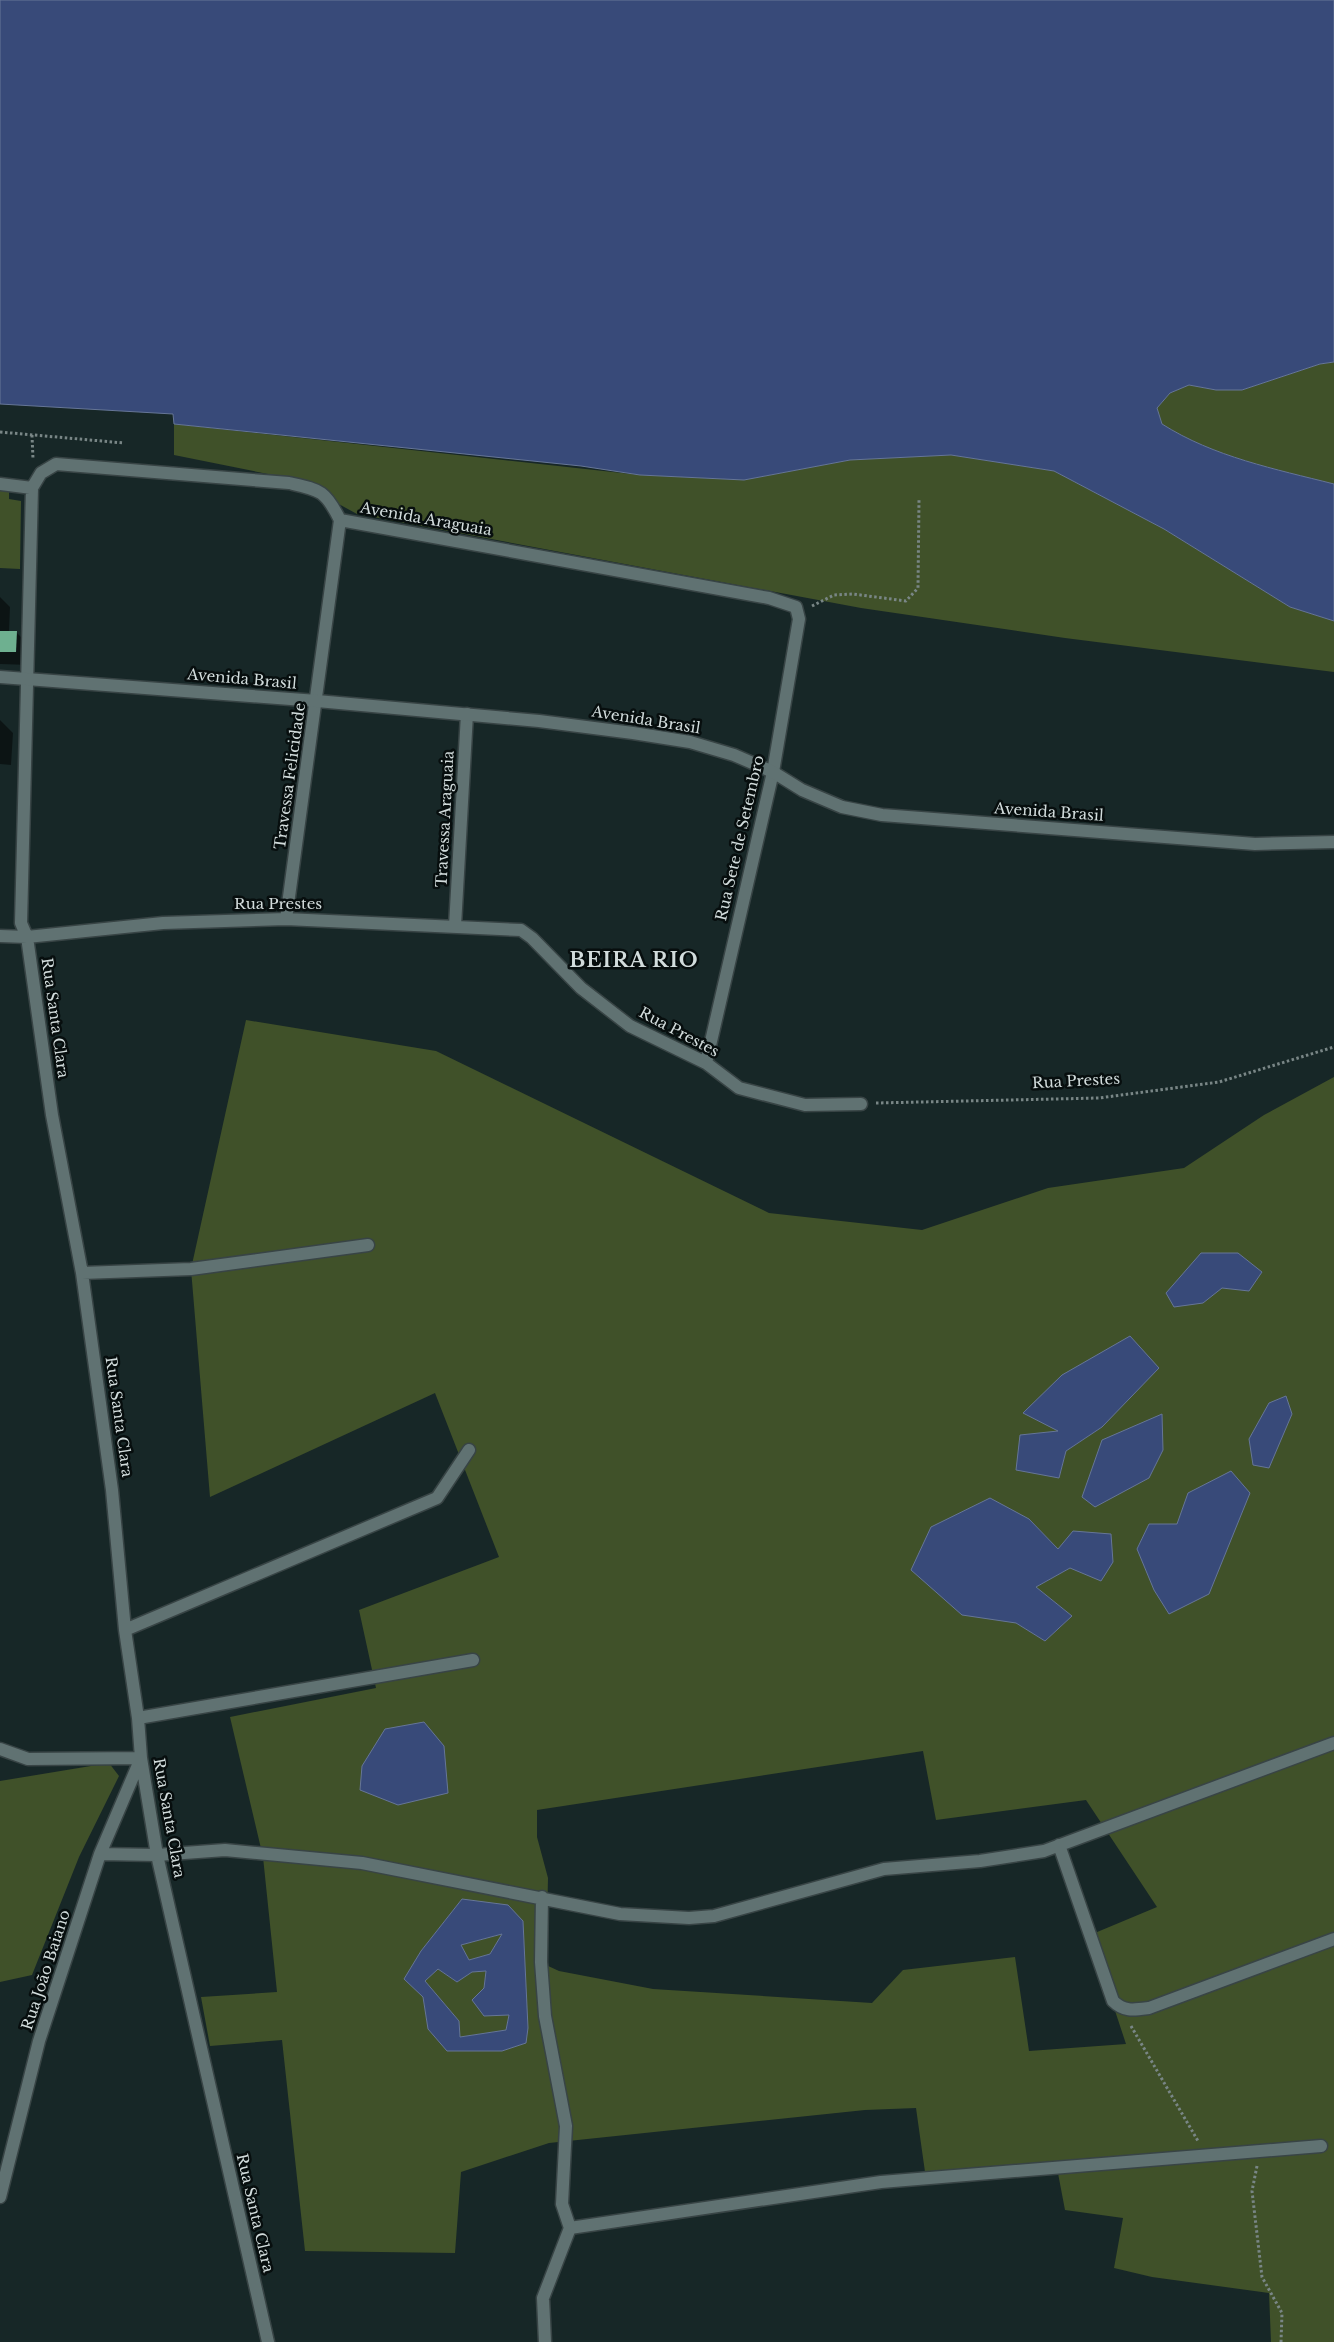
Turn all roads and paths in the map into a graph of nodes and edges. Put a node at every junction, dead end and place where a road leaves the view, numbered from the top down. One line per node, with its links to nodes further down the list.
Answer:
1 (0, 432): 2 (path)
2 (124, 443)
3 (0, 484): 4 (street)
4 (32, 488): 6 (street, Avenida Araguaia); 9 (street, Rua Santa Clara)
5 (919, 499): 7 (path)
6 (340, 520): 7 (street, Avenida Araguaia); 10 (street, Travessa Felicidade)
7 (799, 619): 12 (street, Rua Sete de Setembro)
8 (0, 677): 9 (street, Avenida Brasil)
9 (27, 678): 10 (street, Avenida Brasil); 17 (street, Rua Santa Clara)
10 (317, 701): 11 (street, Avenida Brasil); 14 (street, Travessa Felicidade)
11 (467, 714): 12 (street, Avenida Brasil); 15 (street, Travessa Araguaia)
12 (773, 772): 13 (street, Avenida Brasil); 19 (street, Rua Sete de Setembro)
13 (1334, 842)
14 (286, 919): 15 (street, Rua Prestes); 17 (street, Rua Prestes)
15 (455, 926): 19 (street, Rua Prestes)
16 (0, 936): 17 (street, Rua Prestes)
17 (27, 937): 22 (street, Rua Santa Clara)
18 (1334, 1046): 20 (path, Rua Prestes)
19 (706, 1063): 20 (street, Rua Prestes)
20 (861, 1104)
21 (368, 1245): 22 (street)
22 (82, 1273): 24 (street, Rua Santa Clara)
23 (468, 1450): 24 (street)
24 (125, 1630): 26 (street, Rua Santa Clara)
25 (474, 1660): 26 (street)
26 (138, 1718): 29 (street, Rua Santa Clara)
27 (1334, 1743): 30 (street)
28 (0, 1748): 29 (street)
29 (141, 1758): 31 (street, Rua João Baiano); 32 (street, Rua Santa Clara)
30 (1059, 1845): 33 (street); 35 (street)
31 (100, 1854): 32 (street); 39 (street, Rua João Baiano)
32 (157, 1855): 33 (street); 41 (street, Rua Santa Clara)
33 (542, 1898): 40 (street)
34 (1334, 1939): 35 (street)
35 (1120, 2008): 38 (path)
36 (1321, 2146): 37 (street)
37 (1260, 2151): 38 (street); 43 (path)
38 (1207, 2155): 40 (street)
39 (0, 2197)
40 (570, 2228): 42 (street)
41 (268, 2342)
42 (545, 2342)
43 (1281, 2342)

